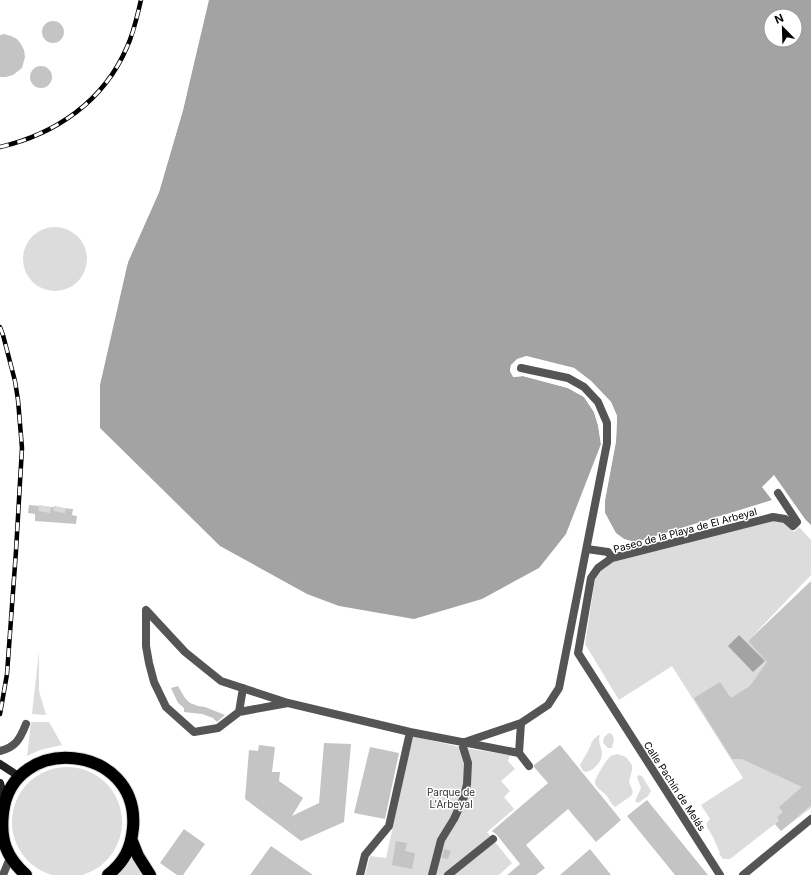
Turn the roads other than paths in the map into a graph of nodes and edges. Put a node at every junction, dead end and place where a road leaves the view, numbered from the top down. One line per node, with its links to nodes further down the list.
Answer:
1 (521, 368): 3 (street)
2 (778, 494): 4 (street, Paseo de la Playa de El Arbeyal)
3 (587, 549): 4 (street); 5 (street)
4 (612, 558): 6 (street, Paseo de la Playa de El Arbeyal)
5 (567, 650): 6 (street); 10 (street)
6 (578, 653): 32 (street, Calle Pachín de Melás)
7 (243, 688): 8 (street); 9 (street); 9 (street)
8 (288, 703): 9 (street); 12 (street)
9 (239, 712)
10 (521, 723): 13 (street); 15 (street)
11 (26, 724): 14 (street)
12 (410, 732): 13 (street); 29 (street)
13 (465, 742): 15 (street); 30 (street)
14 (0, 751)
15 (519, 753): 17 (street)
16 (0, 764): 18 (street)
17 (529, 766)
18 (21, 776): 20 (highway); 23 (highway)
19 (0, 783): 20 (street)
20 (5, 801): 24 (highway)
21 (811, 818): 33 (street)
22 (493, 839): 31 (street)
23 (132, 841): 27 (highway); 28 (highway)
24 (13, 862): 25 (street); 26 (highway)
25 (3, 874)
26 (26, 875)
27 (108, 875)
28 (150, 875)
29 (360, 875)
30 (432, 875)
31 (448, 875)
32 (720, 875)
33 (743, 875)

